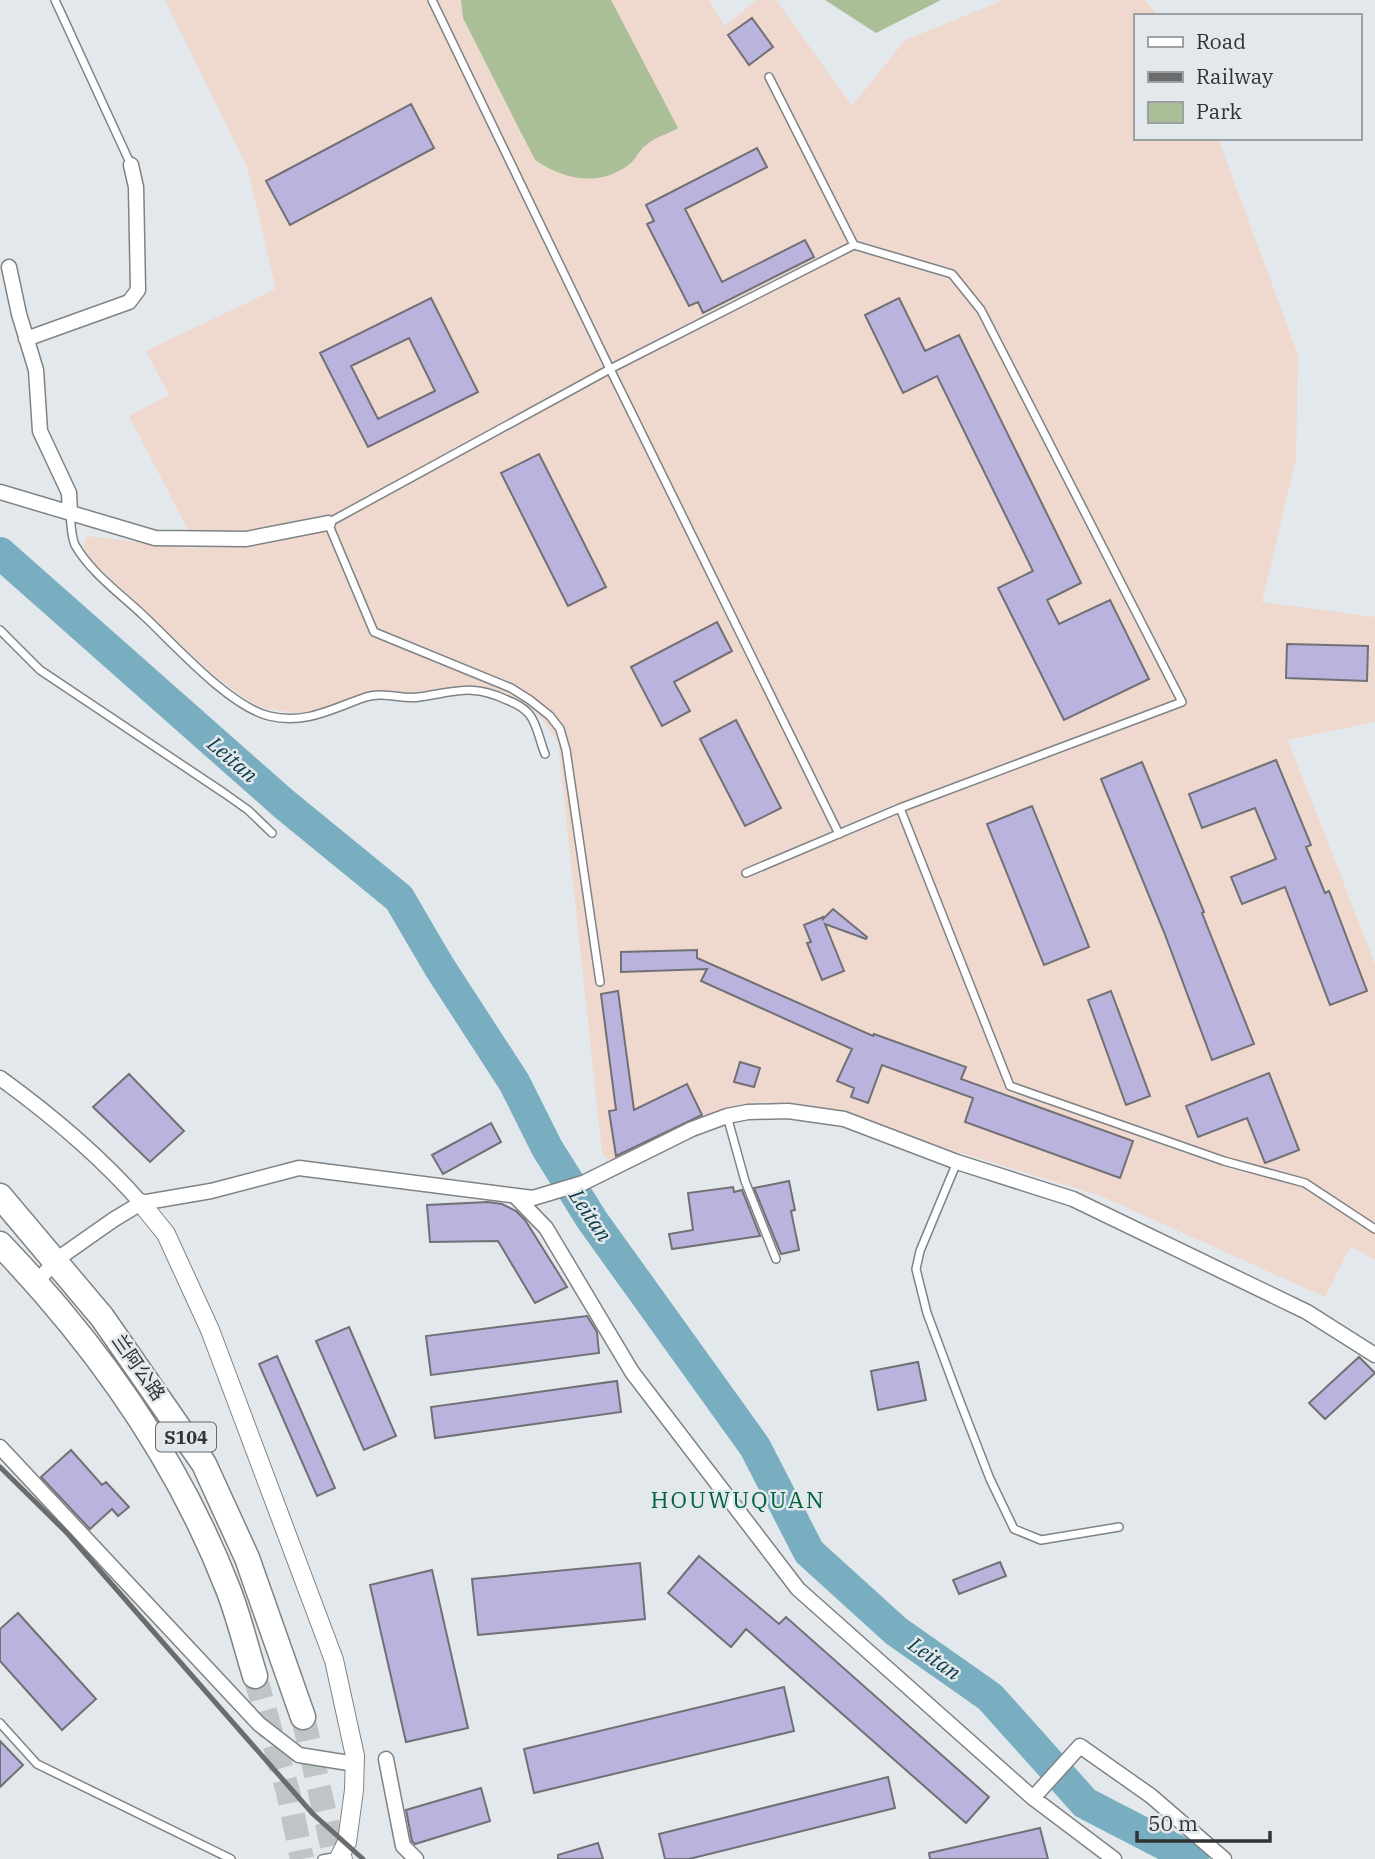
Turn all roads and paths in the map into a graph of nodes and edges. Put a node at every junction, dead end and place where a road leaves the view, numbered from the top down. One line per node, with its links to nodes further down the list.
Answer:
1 (55, 0): 4 (lane)
2 (432, 0): 8 (lane)
3 (769, 77): 5 (lane)
4 (131, 165): 7 (street)
5 (854, 245): 8 (lane); 14 (lane)
6 (9, 267): 7 (street)
7 (26, 339): 10 (street)
8 (610, 369): 11 (lane); 16 (lane)
9 (0, 492): 10 (street)
10 (70, 513): 11 (street); 13 (lane)
11 (328, 523): 18 (lane)
12 (0, 630): 15 (lane)
13 (545, 754)
14 (900, 808): 16 (lane); 25 (lane)
15 (272, 833)
16 (839, 834): 17 (lane)
17 (746, 873)
18 (600, 982)
19 (0, 1078): 24 (street)
20 (727, 1116): 21 (street); 23 (street); 27 (lane)
21 (957, 1162): 30 (street); 32 (lane)
22 (0, 1196): 28 (highway, 兰阿公路 / S104)
23 (516, 1197): 24 (street); 38 (street)
24 (141, 1203): 28 (street); 37 (street)
25 (1375, 1229)
26 (0, 1244): 29 (highway, 兰阿公路 / S104)
27 (776, 1259)
28 (56, 1260): 29 (street); 34 (highway, 兰阿公路 / S104)
29 (37, 1282): 33 (highway, 兰阿公路 / S104)
30 (1375, 1355)
31 (0, 1447): 37 (street)
32 (1119, 1527)
33 (255, 1676)
34 (303, 1717)
35 (0, 1723): 40 (lane)
36 (386, 1759): 41 (street)
37 (355, 1764): 39 (street)
38 (1033, 1798): 42 (street); 43 (street)
39 (335, 1858)
40 (231, 1859)
41 (416, 1859)
42 (1114, 1859)
43 (1224, 1859)

